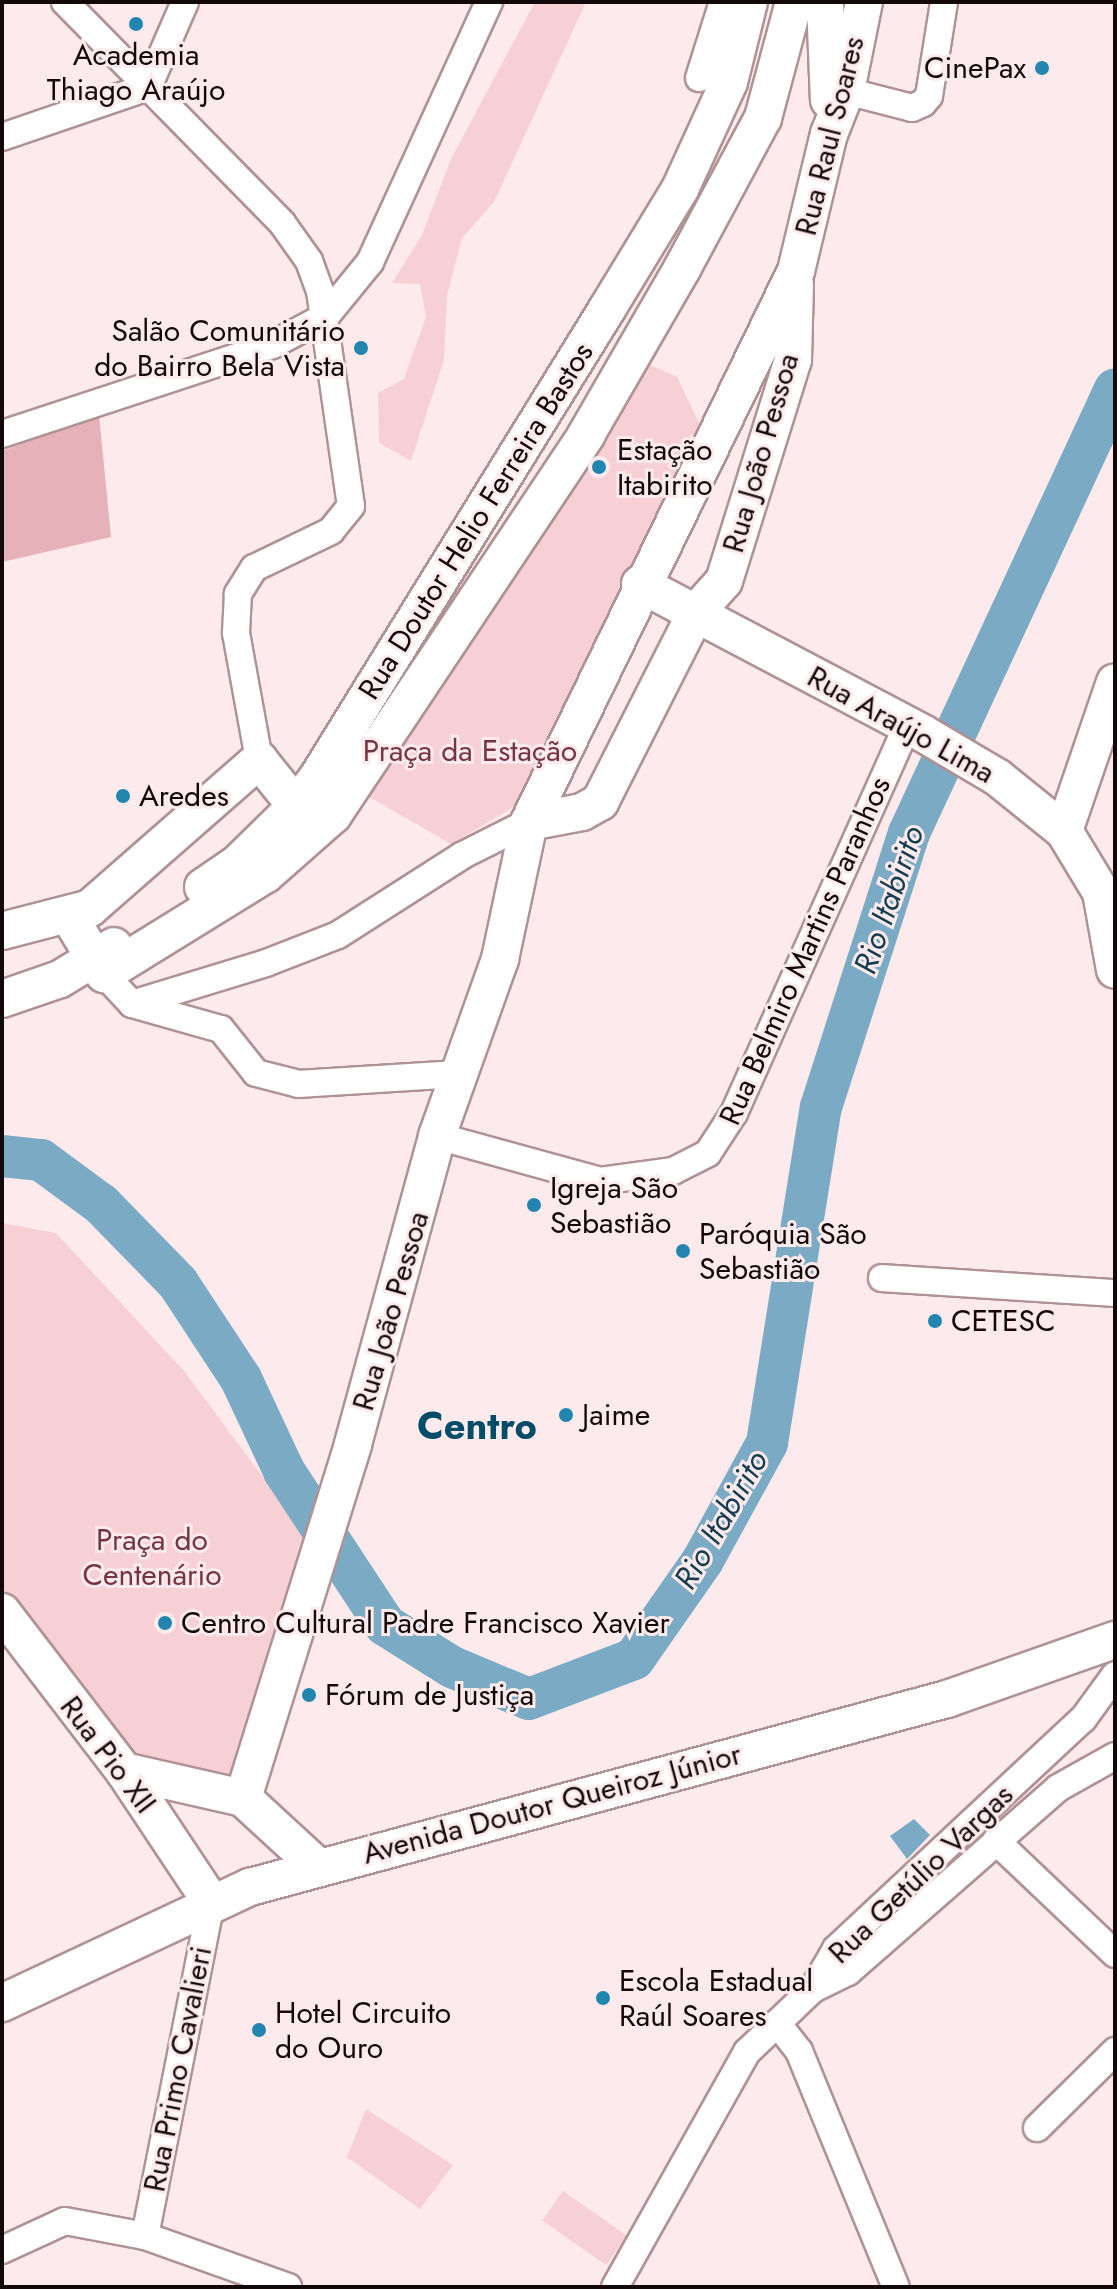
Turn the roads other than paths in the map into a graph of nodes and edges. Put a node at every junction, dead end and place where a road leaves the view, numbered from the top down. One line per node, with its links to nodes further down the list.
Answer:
1 (65, 2): 12 (street)
2 (185, 2): 12 (street)
3 (489, 2): 17 (street)
4 (723, 2): 11 (street)
5 (749, 2): 24 (main road, Rua Doutor Helio Ferreira Bastos)
6 (794, 2): 10 (main road)
7 (825, 2): 10 (main road); 14 (main road)
8 (864, 2): 13 (main road, Rua Raul Soares)
9 (944, 2): 13 (street)
10 (779, 60): 30 (main road)
11 (699, 78)
12 (148, 87): 15 (street); 17 (street)
13 (846, 91): 14 (main road, Rua Raul Soares)
14 (829, 134): 16 (main road, Rua Raul Soares)
15 (2, 137)
16 (796, 271): 19 (main road, Rua João Pessoa); 20 (main road, Rua João Pessoa)
17 (326, 316): 18 (street); 23 (street)
18 (2, 434)
19 (640, 584): 20 (main road, Rua Araújo Lima); 25 (main road, Rua João Pessoa)
20 (697, 611): 22 (main road, Rua Araújo Lima); 25 (main road, Rua João Pessoa)
21 (1115, 682): 26 (main road)
22 (915, 730): 26 (main road, Rua Araújo Lima); 35 (street, Rua Belmiro Martins Paranhos)
23 (259, 760): 24 (main road); 28 (main road)
24 (296, 806): 30 (main road, Rua Doutor Helio Ferreira Bastos)
25 (529, 822): 33 (street); 34 (main road, Rua João Pessoa)
26 (1064, 831): 27 (main road, Rua Araújo Lima)
27 (1108, 905): 31 (main road)
28 (69, 916): 29 (main road); 30 (main road)
29 (2, 931)
30 (100, 966): 32 (main road); 33 (street)
31 (1115, 970)
32 (2, 999)
33 (132, 1004): 34 (street)
34 (457, 1074): 35 (main road, Rua João Pessoa)
35 (437, 1136): 43 (main road, Rua João Pessoa)
36 (882, 1278): 37 (street)
37 (1115, 1293)
38 (5, 1623): 42 (main road, Rua Pio XII)
39 (1115, 1640): 45 (main road, Avenida Doutor Queiroz Júnior)
40 (1115, 1675): 48 (street, Rua Getúlio Vargas)
41 (1115, 1756): 44 (street)
42 (124, 1771): 43 (main road); 46 (main road, Rua Pio XII)
43 (243, 1798): 45 (main road)
44 (996, 1841): 47 (street); 48 (street)
45 (317, 1866): 46 (main road, Avenida Doutor Queiroz Júnior)
46 (211, 1902): 49 (main road, Avenida Doutor Queiroz Júnior); 53 (street, Rua Primo Cavalieri)
47 (1115, 1954)
48 (813, 1989): 50 (street, Rua Getúlio Vargas)
49 (2, 2003)
50 (777, 2023): 56 (street, Rua Getúlio Vargas); 57 (street)
51 (1115, 2051): 52 (street)
52 (1037, 2128)
53 (145, 2236): 54 (street); 55 (street)
54 (2, 2250)
55 (288, 2287)
56 (615, 2287)
57 (896, 2287)

